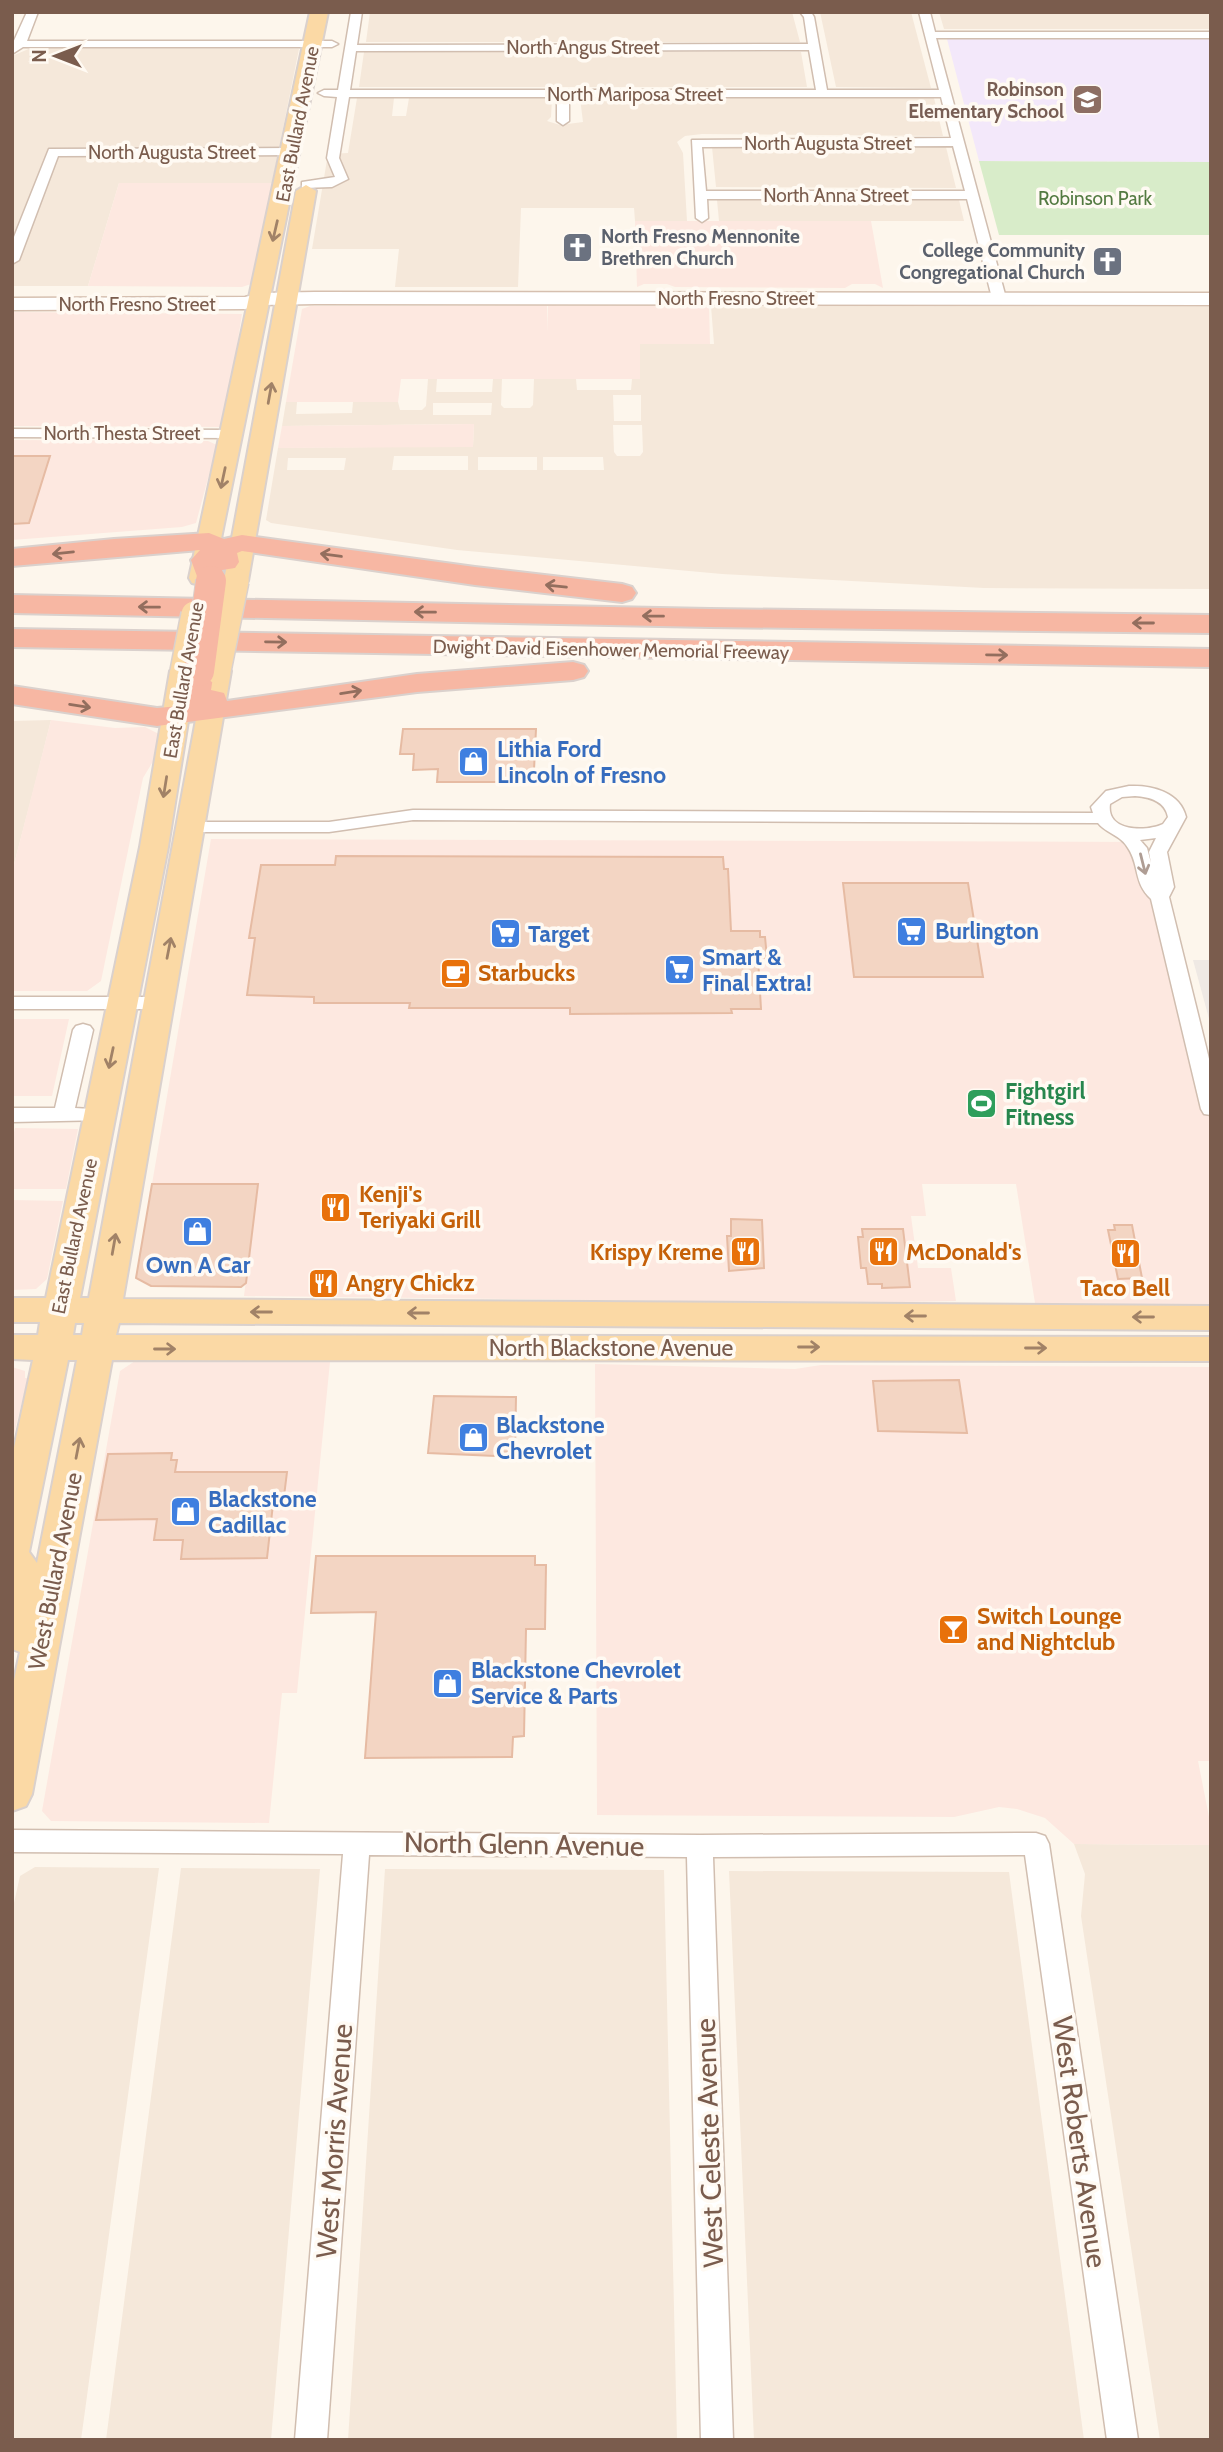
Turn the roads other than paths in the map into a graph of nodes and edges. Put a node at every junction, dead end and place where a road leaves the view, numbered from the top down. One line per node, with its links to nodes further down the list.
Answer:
1 (33, 12): 11 (street)
2 (319, 12): 9 (main road, East Bullard Avenue)
3 (357, 12): 9 (street)
4 (805, 12): 10 (street)
5 (924, 12): 7 (street)
6 (336, 23): 9 (main road, East Bullard Avenue)
7 (931, 35): 8 (street); 15 (street)
8 (1211, 35)
9 (332, 45): 10 (street, North Angus Street); 11 (street, North Angus Street); 12 (main road, East Bullard Avenue); 12 (street); 18 (main road, East Bullard Avenue)
10 (814, 47): 14 (street)
11 (16, 48)
12 (330, 83): 13 (street, North Mariposa Street); 18 (main road, East Bullard Avenue); 19 (street)
13 (564, 94): 14 (street, North Mariposa Street); 16 (street)
14 (822, 94): 15 (street, North Mariposa Street)
15 (947, 94): 17 (street)
16 (564, 121)
17 (960, 142): 20 (street); 21 (street, North Augusta Street)
18 (305, 155): 19 (main road, East Bullard Avenue); 23 (street, North Augusta Street); 26 (main road, East Bullard Avenue, one-way to 26)
19 (306, 185): 27 (main road, East Bullard Avenue)
20 (973, 194): 21 (street, North Anna Street); 25 (street)
21 (700, 195): 22 (street)
22 (702, 218)
23 (12, 260)
24 (12, 294): 26 (main road, North Fresno Street)
25 (999, 298): 27 (main road, North Fresno Street); 28 (main road, North Fresno Street)
26 (261, 299): 27 (main road, North Fresno Street); 29 (main road, North Fresno Street); 31 (main road, East Bullard Avenue)
27 (287, 299): 33 (main road, East Bullard Avenue, one-way to 27)
28 (1211, 299)
29 (12, 304)
30 (12, 433): 31 (street, North Thesta Street)
31 (232, 433): 33 (main road, East Bullard Avenue, one-way to 33)
32 (12, 558): 33 (highway, one-way to 32)
33 (218, 564): 35 (highway, one-way to 33); 40 (highway, bridge)
34 (12, 604): 35 (highway, Dwight David Eisenhower Memorial Freeway, one-way to 34)
35 (990, 622): 36 (highway, Dwight David Eisenhower Memorial Freeway, one-way to 35)
36 (1211, 624)
37 (12, 638): 38 (highway, Dwight David Eisenhower Memorial Freeway, one-way to 38)
38 (928, 655): 39 (highway, Dwight David Eisenhower Memorial Freeway, one-way to 39); 40 (highway, one-way to 38)
39 (1211, 657)
40 (203, 690): 41 (highway, one-way to 40); 43 (main road, East Bullard Avenue); 48 (main road, East Bullard Avenue, one-way to 48)
41 (12, 695)
42 (1102, 818): 43 (street); 44 (street); 45 (street)
43 (191, 827): 49 (main road, East Bullard Avenue, one-way to 43)
44 (1170, 828): 45 (street); 46 (street)
45 (1124, 832): 46 (street, one-way to 46)
46 (1160, 897): 51 (street)
47 (12, 1003): 48 (street)
48 (123, 1003): 49 (street); 54 (main road, East Bullard Avenue, one-way to 54)
49 (158, 1003): 57 (main road, East Bullard Avenue, one-way to 49)
50 (83, 1030): 53 (street)
51 (1211, 1109)
52 (12, 1115): 53 (street)
53 (64, 1115): 54 (street)
54 (100, 1115): 56 (main road, East Bullard Avenue)
55 (12, 1310): 56 (main road, North Blackstone Avenue)
56 (59, 1311): 57 (main road, North Blackstone Avenue); 63 (main road, East Bullard Avenue)
57 (102, 1311): 58 (main road, North Blackstone Avenue, one-way to 57); 64 (main road, East Bullard Avenue)
58 (601, 1315): 59 (main road, North Blackstone Avenue); 66 (main road)
59 (799, 1316): 60 (main road, North Blackstone Avenue, one-way to 59); 61 (main road)
60 (1211, 1318)
61 (626, 1347): 65 (main road, North Blackstone Avenue, one-way to 65); 66 (main road, North Blackstone Avenue)
62 (12, 1348): 63 (main road, North Blackstone Avenue)
63 (51, 1348): 64 (main road, North Blackstone Avenue); 67 (main road, West Bullard Avenue)
64 (97, 1349): 66 (main road, North Blackstone Avenue, one-way to 66); 69 (main road, West Bullard Avenue, one-way to 64)
65 (1211, 1349)
66 (315, 1350)
67 (12, 1548)
68 (12, 1559): 69 (main road)
69 (24, 1732): 70 (main road, West Bullard Avenue)
70 (12, 1794)
71 (12, 1841): 72 (street, North Glenn Avenue)
72 (357, 1843): 74 (street, North Glenn Avenue); 75 (street, West Morris Avenue)
73 (1037, 1844): 74 (street, North Glenn Avenue); 77 (street, West Roberts Avenue)
74 (700, 1846): 76 (street, West Celeste Avenue)
75 (311, 2440)
76 (717, 2440)
77 (1124, 2440)

